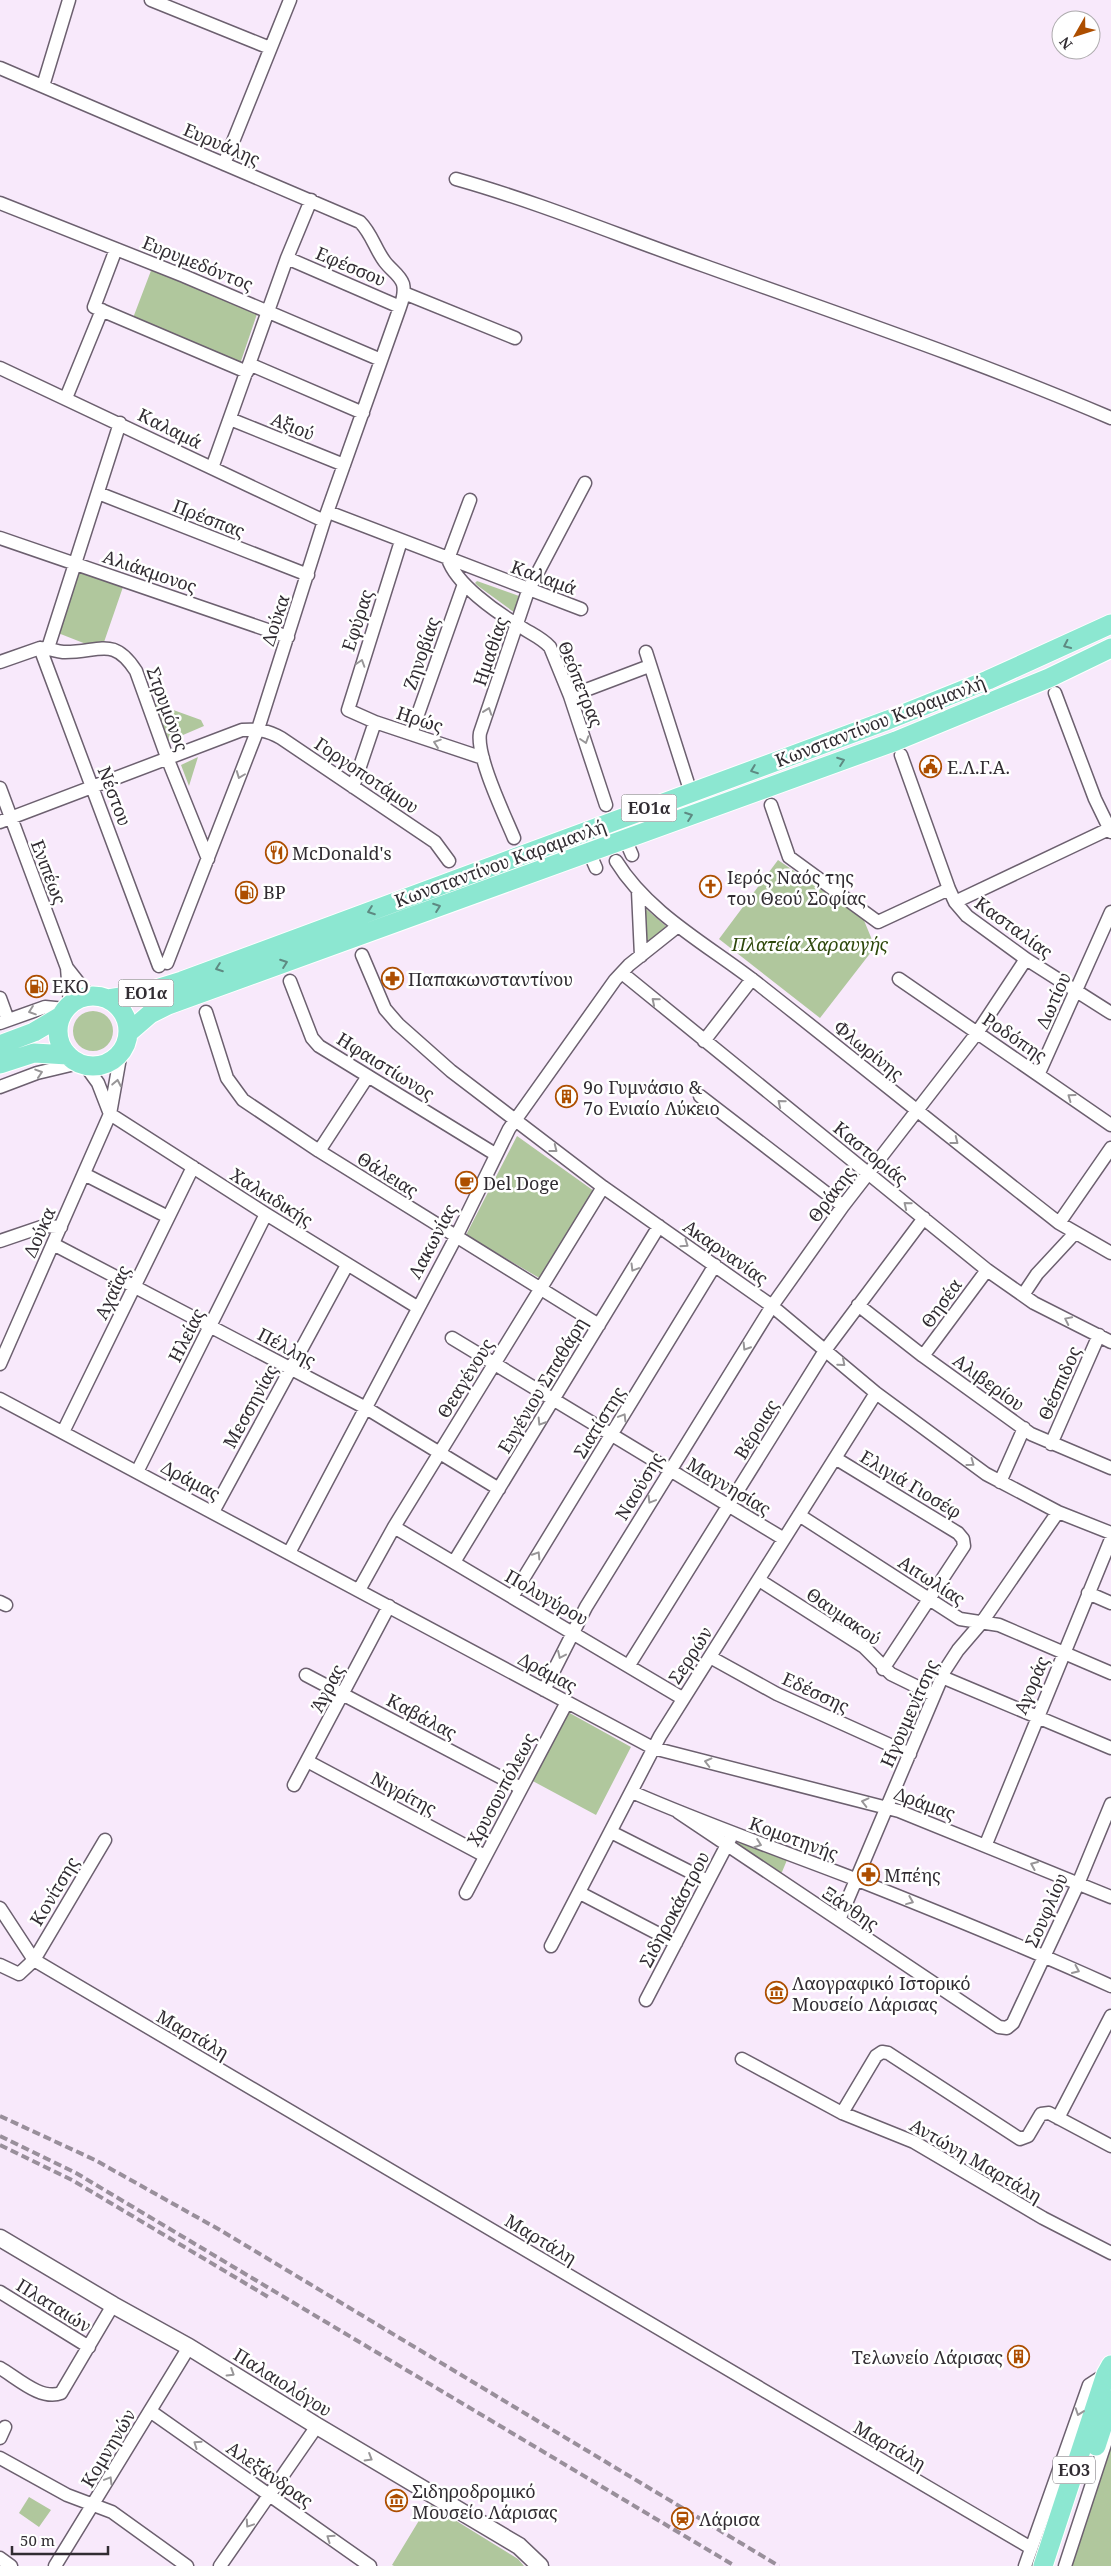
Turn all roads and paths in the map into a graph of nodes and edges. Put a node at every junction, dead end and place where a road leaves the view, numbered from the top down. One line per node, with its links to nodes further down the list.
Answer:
1 (69, 0): 7 (street)
2 (151, 0): 4 (street)
3 (290, 0): 5 (street)
4 (184, 6): 5 (street)
5 (270, 48): 8 (street)
6 (0, 68): 7 (street, Ευρυάλης)
7 (43, 86): 8 (street, Ευρυάλης)
8 (224, 164): 10 (street, Ευρυάλης)
9 (456, 179): 24 (street)
10 (310, 200): 13 (street); 14 (street, Ευρυάλης)
11 (0, 203): 12 (street, Ευρυμεδόντος)
12 (116, 249): 16 (street); 17 (street, Ευρυμεδόντος)
13 (287, 258): 15 (street, Εφέσσου); 17 (street)
14 (404, 289): 15 (street, Δούκα); 18 (street)
15 (400, 307): 19 (street, Δούκα)
16 (102, 310): 21 (street); 22 (street)
17 (268, 310): 19 (street, Ευρυμεδόντος); 21 (street)
18 (515, 338)
19 (382, 360): 23 (street, Δούκα)
20 (0, 368): 22 (street, Καλαμά)
21 (248, 368): 23 (street); 25 (street)
22 (66, 398): 26 (street, Καλαμά)
23 (363, 413): 27 (street, Δούκα)
24 (1111, 418)
25 (230, 419): 27 (street, Αξιού); 28 (street)
26 (120, 423): 28 (street, Καλαμά); 30 (street)
27 (344, 465): 32 (street, Δούκα)
28 (212, 468): 32 (street, Καλαμά)
29 (585, 483): 39 (street, Ημαθίας)
30 (98, 493): 36 (street); 37 (street, Πρέσπας)
31 (470, 500): 35 (street)
32 (326, 517): 34 (street, Καλαμά); 37 (street, Δούκα)
33 (0, 538): 36 (street, Αλιάκμονος)
34 (401, 541): 35 (street, Καλαμά); 51 (street, Εφύρας, one-way to 34)
35 (448, 559): 38 (street, Θεόπετρας); 39 (street, Καλαμά)
36 (75, 564): 43 (street, Αλιάκμονος); 44 (street)
37 (308, 575): 43 (street, Δούκα)
38 (464, 584): 42 (street, Θεόπετρας); 54 (street, Ζηνοβίας)
39 (528, 591): 40 (street, Καλαμά); 42 (street, Ημαθίας)
40 (581, 609)
41 (1111, 624): 58 (main road, Κωνσταντίνου Καραμανλή / ΕΟ1α, one-way to 58)
42 (518, 625): 50 (street, Θεόπετρας); 56 (street, Ημαθίας, one-way to 42)
43 (288, 637): 53 (street, Δούκα)
44 (40, 648): 47 (street); 57 (street, Στρυμόνος); 61 (street, Νέστου)
45 (1111, 648): 93 (main road, Κωνσταντίνου Καραμανλή / ΕΟ1α, one-way to 45)
46 (646, 652): 58 (street)
47 (0, 662)
48 (644, 668): 50 (street)
49 (1055, 693): 65 (street)
50 (570, 696): 62 (street, Θεόπετρας, one-way to 62)
51 (348, 710): 52 (street, Ηρώς)
52 (375, 722): 54 (street, Ηρώς); 59 (street)
53 (258, 729): 57 (street); 59 (street, Γοργοποτάμου); 67 (street, Δούκα, one-way to 67)
54 (411, 734): 56 (street, Ηρώς, one-way to 54)
55 (901, 755): 70 (street, Κασταλίας)
56 (483, 758): 66 (street, Ημαθίας)
57 (168, 760): 61 (street); 67 (street, Στρυμόνος)
58 (688, 785): 87 (main road, Κωνσταντίνου Καραμανλή / ΕΟ1α, one-way to 87)
59 (353, 787): 68 (street, Γοργοποτάμου)
60 (0, 788): 64 (street, Ενιπέως)
61 (94, 788): 64 (street); 78 (street, Νέστου)
62 (606, 805)
63 (771, 806): 70 (street)
64 (5, 820): 79 (street, Ενιπέως)
65 (1110, 829): 72 (street)
66 (514, 838)
67 (208, 859): 78 (street, Δούκα)
68 (448, 861)
69 (616, 861): 71 (street, Φλωρίνης)
70 (949, 889): 72 (street, Κασταλίας)
71 (638, 891): 74 (street, Φλωρίνης); 76 (street)
72 (955, 902): 77 (street, Κασταλίας)
73 (1111, 912): 84 (street, Δωτίου)
74 (678, 926): 76 (street, Λακωνίας); 82 (street, Φλωρίνης)
75 (362, 955): 105 (street, Ακαρνανίας)
76 (641, 956): 80 (street, Λακωνίας)
77 (1026, 959): 84 (street, Κασταλίας); 92 (street, Θράκης)
78 (163, 964)
79 (67, 968): 85 (street, Ενιπέως); 88 (street, Ενιπέως)
80 (622, 973): 94 (street, Καστοριάς, one-way to 80); 105 (street, Λακωνίας)
81 (898, 979): 92 (street, Ροδόπης)
82 (752, 980): 94 (street); 103 (street, Φλωρίνης)
83 (290, 981): 100 (street, Ηφαιστίωνος)
84 (1076, 992): 90 (street, Κασταλίας); 99 (street, Δωτίου)
85 (89, 996): 87 (main road, Κωνσταντίνου Καραμανλή / ΕΟ1α); 88 (main road)
86 (0, 998): 91 (street)
87 (108, 999): 93 (main road, ΕΟ1α)
88 (65, 1010): 91 (street, one-way to 91); 95 (main road); 97 (main road)
89 (206, 1012): 108 (street, Θάλειας)
90 (1111, 1013)
91 (4, 1022)
92 (977, 1032): 99 (street, Ροδόπης); 103 (street, Θράκης)
93 (128, 1033): 96 (main road, Κωνσταντίνου Καραμανλή / ΕΟ1α)
94 (704, 1041): 111 (street, Καστοριάς, one-way to 94)
95 (0, 1045)
96 (121, 1052): 97 (main road); 104 (street, Δούκα, one-way to 96)
97 (77, 1061): 98 (main road); 101 (street, one-way to 97); 104 (street)
98 (0, 1064)
99 (1039, 1073): 106 (street, Ροδόπης, one-way to 99)
100 (368, 1076): 108 (street); 109 (street, Ηφαιστίωνος)
101 (0, 1087)
102 (700, 1096): 114 (street)
103 (916, 1111): 111 (street, Θράκης); 118 (street, Φλωρίνης, one-way to 118)
104 (110, 1114): 110 (street, Χαλκιδικής); 112 (street, Δούκα)
105 (515, 1119): 109 (street, Λακωνίας); 113 (street, Ακαρνανίας, one-way to 113)
106 (1111, 1125)
107 (1111, 1148): 118 (street)
108 (319, 1151): 122 (street, Θάλειας)
109 (495, 1154): 122 (street, Λακωνίας)
110 (193, 1167): 115 (street, Χαλκιδικής); 116 (street, Αχαΐας)
111 (868, 1173): 114 (street, Θράκης); 117 (street, Καστοριάς, one-way to 111)
112 (84, 1174): 116 (street); 120 (street, Δούκα)
113 (603, 1187): 119 (street, Ακαρνανίας); 130 (street, Θεαγένους)
114 (843, 1206): 133 (street, Θράκης)
115 (266, 1214): 126 (street, Χαλκιδικής); 136 (street, Ηλείας)
116 (168, 1217): 129 (street, Αχαΐας)
117 (924, 1218): 128 (street, Καστοριάς); 132 (street, Βέροιας)
118 (1058, 1223): 121 (street, Φλωρίνης)
119 (659, 1226): 127 (street, Ακαρνανίας, one-way to 127); 135 (street, Ευγένιου Σπαθάρη, one-way to 135)
120 (61, 1227): 123 (street); 124 (street, Δούκα)
121 (1075, 1233): 125 (street, Φλωρίνης); 131 (street)
122 (456, 1237): 130 (street, Θάλειας); 134 (street, Λακωνίας)
123 (0, 1241)
124 (53, 1244): 129 (street, Πέλλης); 142 (street, Δούκα)
125 (1111, 1252)
126 (348, 1265): 134 (street, Χαλκιδικής); 144 (street, Μεσσηνίας)
127 (715, 1266): 133 (street, Ακαρνανίας); 151 (street, Σιατίστης, one-way to 127)
128 (987, 1270): 131 (street, Καστοριάς); 141 (street, Θησέα)
129 (134, 1287): 136 (street, Πέλλης); 150 (street, Αχαΐας)
130 (540, 1288): 135 (street, Θάλειας); 143 (street, Θεαγένους)
131 (1023, 1295): 137 (street, Καστοριάς, one-way to 131)
132 (858, 1305): 140 (street, Βέροιας); 141 (street, Αλιβερίου)
133 (772, 1306): 140 (street, Ακαρνανίας); 156 (street, Ναούσης, one-way to 156)
134 (417, 1307): 148 (street, Λακωνίας)
135 (599, 1325): 147 (street, Ευγένιου Σπαθάρη)
136 (210, 1326): 144 (street, Πέλλης); 157 (street, Ηλείας)
137 (1099, 1335): 139 (street, Καστοριάς); 152 (street, Θέσπιδος)
138 (452, 1338): 143 (street, Μαγνησίας)
139 (1111, 1342)
140 (826, 1349): 145 (street, Ακαρνανίας, one-way to 145); 160 (street, Βέροιας)
141 (924, 1356): 149 (street, Αλιβερίου)
142 (0, 1364)
143 (494, 1364): 147 (street, Μαγνησίας); 153 (street, Θεαγένους)
144 (290, 1368): 148 (street, Πέλλης); 161 (street, Μεσσηνίας)
145 (876, 1392): 154 (street, Σερρών); 158 (street, Ακαρνανίας, one-way to 158)
146 (0, 1399): 150 (street, Δράμας)
147 (554, 1400): 151 (street, Μαγνησίας); 159 (street, Ευγένιου Σπαθάρη, one-way to 159)
148 (366, 1408): 153 (street, Πέλλης); 168 (street, Λακωνίας)
149 (1024, 1428): 152 (street, Αλιβερίου); 158 (street)
150 (63, 1432): 157 (street, Δράμας)
151 (611, 1435): 156 (street, Μαγνησίας); 173 (street, Σιατίστης, one-way to 151)
152 (1051, 1444): 155 (street, Αλιβερίου)
153 (439, 1452): 159 (street, Πέλλης); 164 (street, Θεαγένους)
154 (835, 1458): 163 (street, Σερρών); 174 (street, Ελιγιά Γιοσέφ)
155 (1111, 1468)
156 (669, 1470): 160 (street, Μαγνησίας); 178 (street, Ναούσης, one-way to 178)
157 (137, 1472): 161 (street, Δράμας)
158 (1000, 1482): 162 (street, Ακαρνανίας)
159 (499, 1488): 169 (street, Ευγένιου Σπαθάρη)
160 (729, 1506): 166 (street, Μαγνησίας); 181 (street, Βέροιας)
161 (212, 1512): 168 (street, Δράμας)
162 (1058, 1512): 165 (street, Ακαρνανίας); 177 (street, Ηγουμενίτσης)
163 (799, 1515): 166 (street, Σερρών); 174 (street, Αιτωλίας)
164 (394, 1527): 169 (street, Πολυγύρου); 171 (street, Θεαγένους)
165 (1111, 1533)
166 (784, 1539): 170 (street, Σερρών)
167 (1111, 1539): 172 (street, Αγοράς)
168 (290, 1553): 171 (street, Δράμας)
169 (454, 1562): 173 (street, Πολυγύρου)
170 (759, 1580): 180 (street, Σερρών); 182 (street, Θαυμακού)
171 (359, 1590): 176 (street, Δράμας)
172 (1088, 1593): 175 (street); 179 (street, Αγοράς)
173 (512, 1597): 178 (street, Πολυγύρου)
174 (928, 1598): 177 (street, Αιτωλίας); 182 (street, Ελιγιά Γιοσέφ)
175 (1111, 1603)
176 (389, 1606): 186 (street, Δράμας); 187 (street, Άγρας)
177 (982, 1622): 179 (street, Αιτωλίας); 185 (street, Ηγουμενίτσης)
178 (572, 1632): 181 (street, Πολυγύρου); 186 (street, Ναούσης, one-way to 186)
179 (1063, 1654): 183 (street, Αιτωλίας); 191 (street, Αγοράς)
180 (710, 1657): 189 (street, Σερρών); 194 (street, Εδέσσης)
181 (629, 1665): 189 (street, Πολυγύρου)
182 (882, 1669): 188 (street, Θαυμακού)
183 (1111, 1673)
184 (306, 1675): 187 (street, Καβάλας)
185 (942, 1677): 188 (street, Ηγουμενίτσης); 191 (street)
186 (544, 1690): 190 (street, Δράμας)
187 (343, 1694): 195 (street, Άγρας); 197 (street, Καβάλας)
188 (934, 1695): 194 (street, Ηγουμενίτσης)
189 (682, 1698): 192 (street, Σερρών)
190 (567, 1702): 192 (street, Δράμας); 197 (street, Χρυσουπόλεως)
191 (1036, 1716): 193 (street); 204 (street, Αγοράς)
192 (653, 1748): 198 (street, Σερρών); 200 (street, Δράμας, one-way to 192)
193 (1111, 1748)
194 (910, 1754): 200 (street, Ηγουμενίτσης)
195 (308, 1761): 196 (street, Άγρας); 205 (street, Νιγρίτης)
196 (294, 1785)
197 (521, 1788): 205 (street, Χρυσουπόλεως)
198 (632, 1792): 201 (street, Σερρών); 203 (street, Κομοτηνής)
199 (1111, 1804): 208 (street, Σουφλίου)
200 (886, 1807): 204 (street, Δράμας); 206 (street, Ηγουμενίτσης)
201 (610, 1832): 207 (street); 210 (street, Σερρών)
202 (105, 1840): 217 (street, Κονίτσης)
203 (729, 1840): 206 (street, Κομοτηνής, one-way to 206); 207 (street, Σιδηροκάστρου); 213 (street, Ξάνθης)
204 (986, 1844): 208 (street, Δράμας, one-way to 204)
205 (485, 1856): 209 (street, Χρυσουπόλεως)
206 (855, 1879): 213 (street, Ηγουμενίτσης); 216 (street, Κομοτηνής, one-way to 216)
207 (708, 1881): 214 (street, Σιδηροκάστρου)
208 (1078, 1884): 211 (street, Δράμας); 216 (street, Σουφλίου)
209 (466, 1893)
210 (580, 1893): 214 (street); 215 (street, Σερρών)
211 (1111, 1897)
212 (0, 1908): 217 (street)
213 (838, 1920): 222 (street, Ξάνθης)
214 (676, 1943): 220 (street, Σιδηροκάστρου)
215 (551, 1946)
216 (1045, 1956): 219 (street, Κομοτηνής, one-way to 219); 222 (street, Σουφλίου)
217 (34, 1960): 218 (street); 242 (street, Μαρτάλη)
218 (0, 1965)
219 (1111, 1986)
220 (646, 2000)
221 (1111, 2016): 225 (street)
222 (1007, 2028)
223 (742, 2059): 224 (street, Αντώνη Μαρτάλη)
224 (842, 2113): 225 (street); 228 (street, Αντώνη Μαρτάλη)
225 (1058, 2118): 226 (street)
226 (1111, 2146)
227 (2, 2243): 230 (street, Παλαιολόγου)
228 (1111, 2253)
229 (0, 2292): 231 (street, Πλαταιών)
230 (113, 2305): 231 (street); 232 (street, Παλαιολόγου)
231 (89, 2347): 233 (street)
232 (189, 2347): 236 (street, Κομνηνών); 238 (street, Παλαιολόγου, one-way to 238)
233 (0, 2368)
234 (1108, 2370): 242 (street, one-way to 242); 251 (main road, ΕΟ3)
235 (1111, 2400): 252 (main road, ΕΟ3)
236 (150, 2411): 240 (street, Αλεξάνδρας, one-way to 236); 241 (street, Κομνηνών, one-way to 236)
237 (1111, 2424): 253 (street)
238 (317, 2426): 240 (street); 249 (street, Παλαιολόγου, one-way to 249)
239 (0, 2458): 241 (street)
240 (269, 2495): 247 (street, one-way to 247); 248 (street, Αλεξάνδρας, one-way to 240)
241 (94, 2504): 245 (street, Κομνηνών); 246 (street)
242 (1031, 2548): 250 (street)
243 (0, 2558): 244 (street)
244 (11, 2566)
245 (55, 2566)
246 (188, 2566)
247 (220, 2566)
248 (370, 2566)
249 (540, 2566)
250 (1025, 2566)
251 (1042, 2566)
252 (1056, 2566)
253 (1065, 2566)

